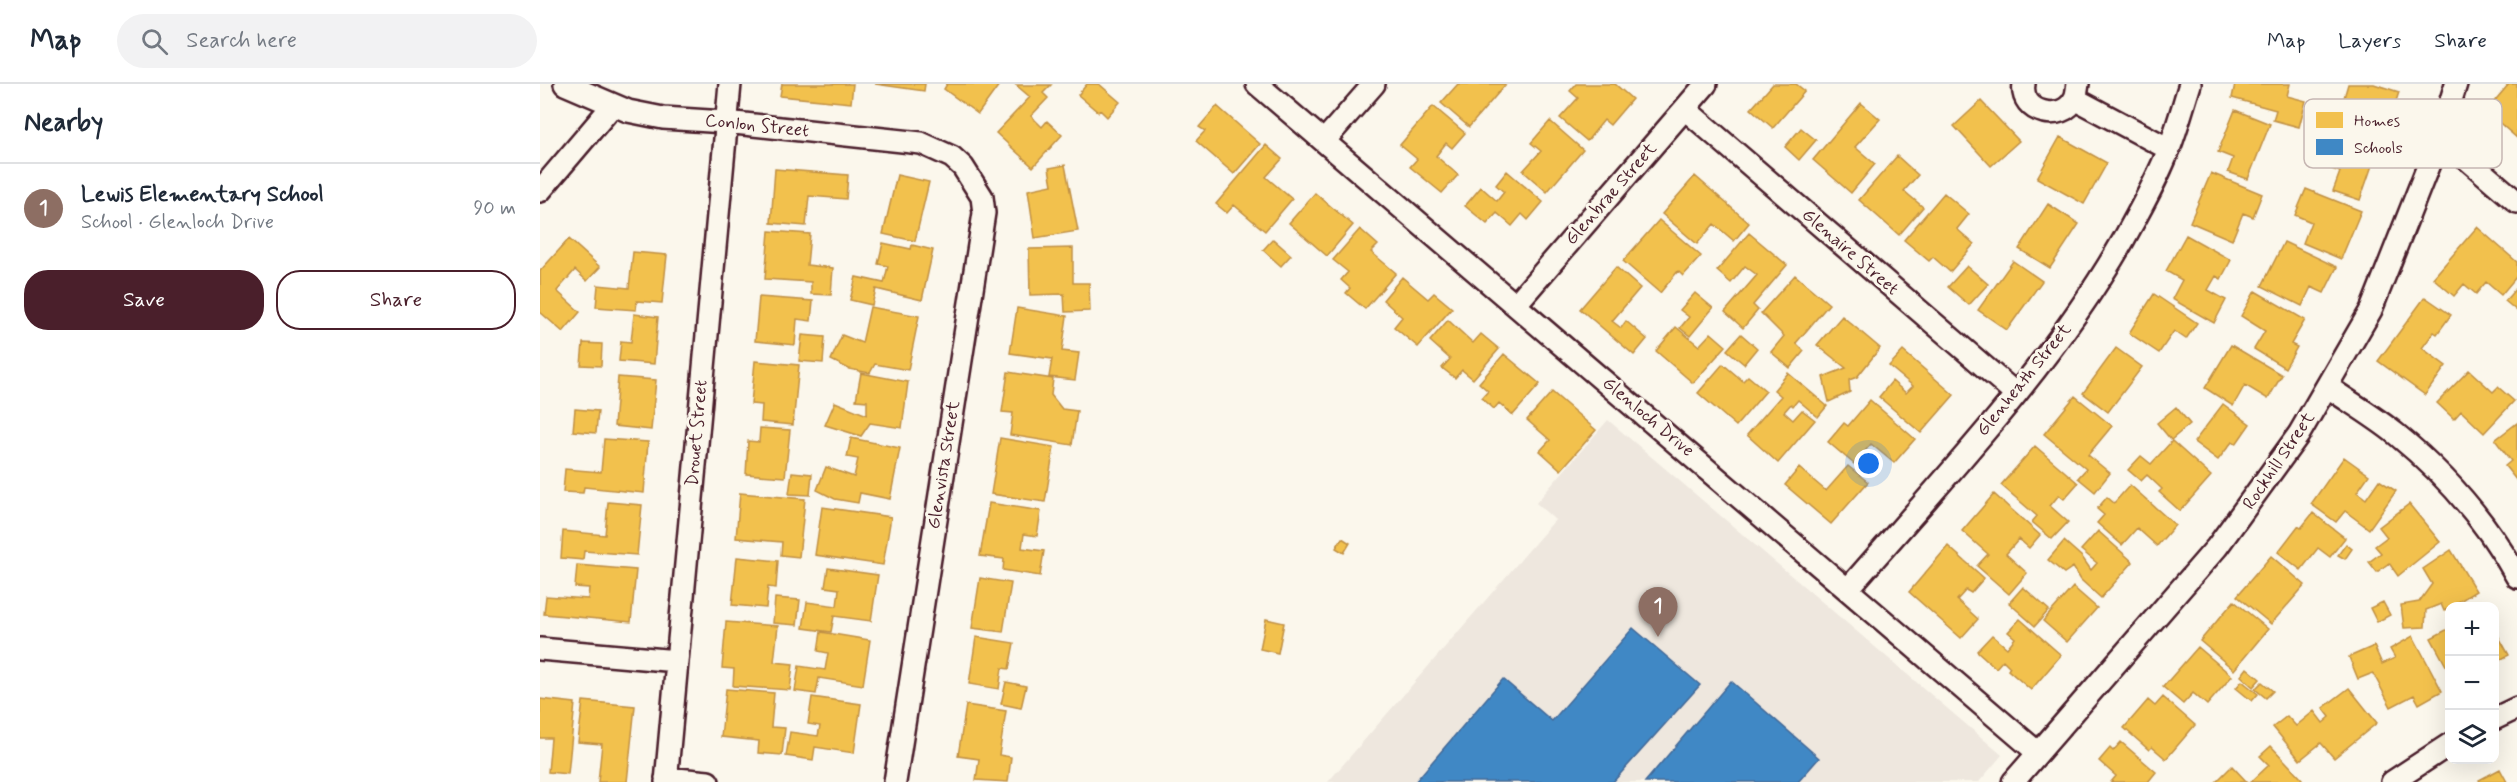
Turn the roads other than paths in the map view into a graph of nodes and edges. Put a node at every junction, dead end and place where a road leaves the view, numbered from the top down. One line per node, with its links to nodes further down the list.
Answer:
1 (565, 84): 11 (street, Conlon Street)
2 (730, 84): 13 (street, Drouet Street)
3 (1257, 84): 14 (street, Glenloch Drive)
4 (1374, 84): 14 (street)
5 (1706, 84): 12 (street, Glenbrae Street)
6 (2024, 84): 9 (street)
7 (2190, 84): 15 (street, Glenheath Street)
8 (2456, 84): 10 (street, Rockhill Street)
9 (2076, 92): 15 (street)
10 (2451, 99)
11 (613, 105): 13 (street, Conlon Street); 19 (street)
12 (1685, 109): 21 (street, Glenbrae Street); 23 (street, Glenaire Street)
13 (725, 122): 16 (street, Conlon Street); 27 (street, Drouet Street)
14 (1324, 141): 21 (street, Glenloch Drive)
15 (2169, 149): 23 (street, Glenheath Street)
16 (952, 157): 34 (street, Glenvista Street)
17 (2427, 168): 22 (street, Rockhill Street)
18 (2477, 168): 20 (street)
19 (540, 191)
20 (2517, 202)
21 (1516, 304): 25 (street, Glenloch Drive)
22 (2328, 387): 24 (street); 31 (street, Rockhill Street)
23 (2016, 394): 25 (street, Glenheath Street)
24 (2517, 578)
25 (1848, 589): 31 (street, Glenloch Drive)
26 (540, 649): 27 (street)
27 (676, 661): 32 (street, Drouet Street)
28 (2517, 708): 29 (street)
29 (2499, 717)
30 (2445, 747): 36 (street)
31 (2038, 753): 35 (street, Rockhill Street)
32 (666, 780): 33 (street)
33 (708, 782)
34 (895, 782)
35 (2013, 782)
36 (2392, 782)

